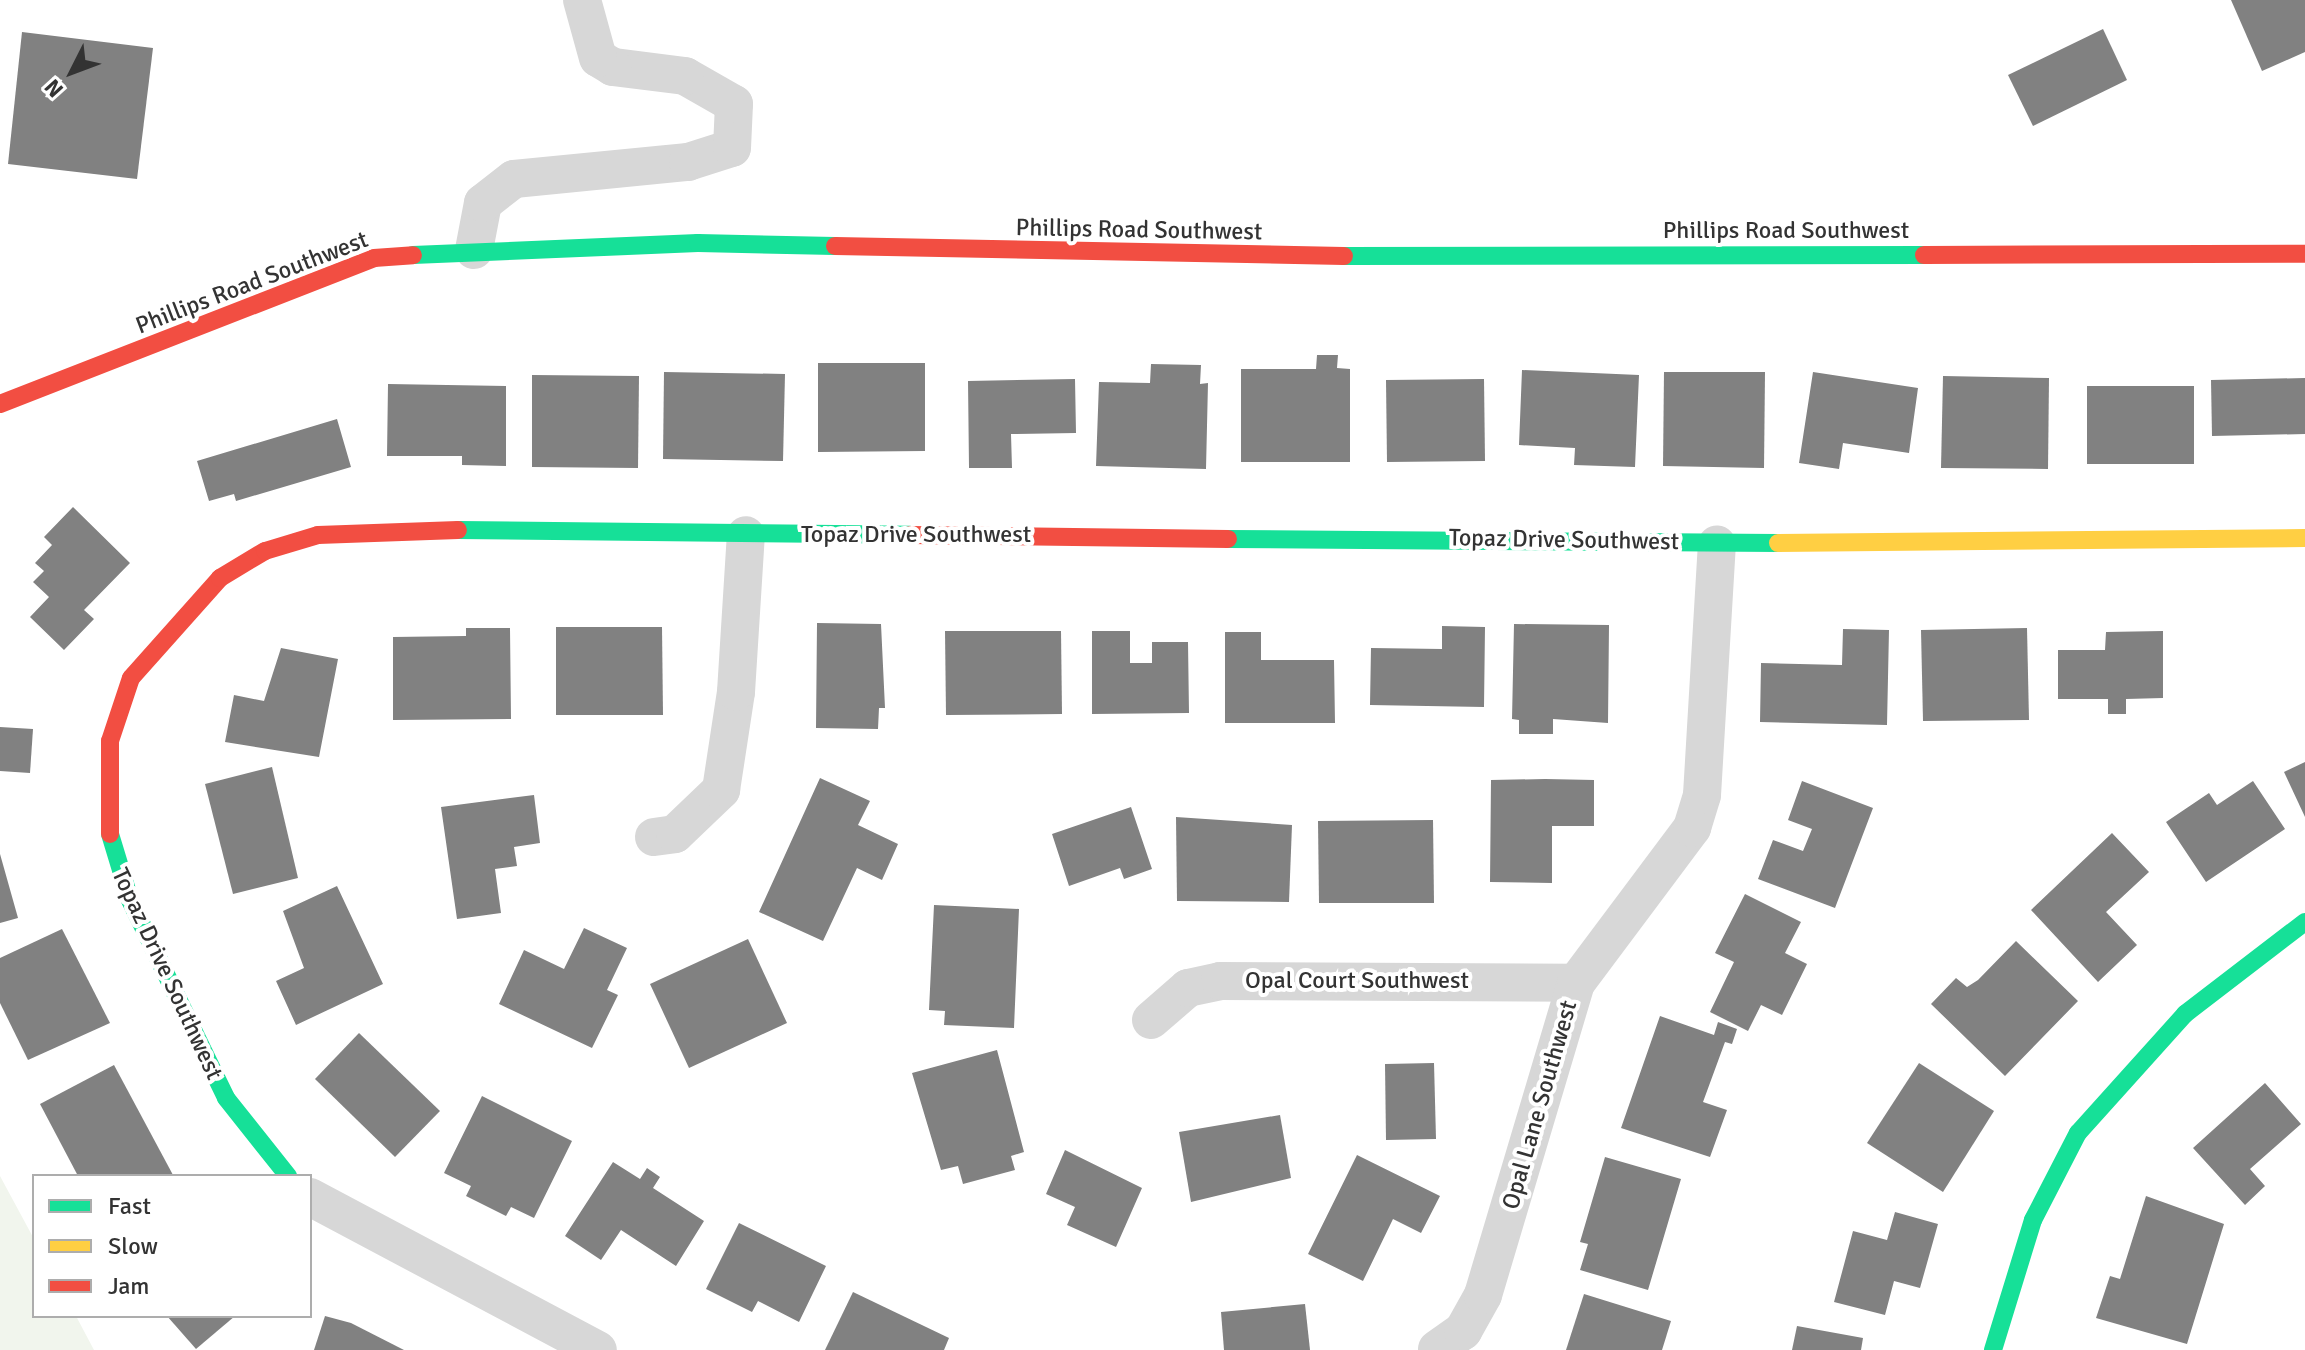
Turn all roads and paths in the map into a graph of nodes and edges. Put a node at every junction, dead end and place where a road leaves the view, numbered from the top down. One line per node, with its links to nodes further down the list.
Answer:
1 (582, 0): 2 (street)
2 (474, 250): 3 (street, Phillips Road Southwest); 4 (street, Phillips Road Southwest)
3 (2305, 254)
4 (0, 404)
5 (746, 535): 7 (street, Topaz Drive Southwest); 8 (street); 12 (street, Topaz Drive Southwest)
6 (2305, 538): 7 (street, Topaz Drive Southwest)
7 (1717, 544): 10 (street, Opal Lane Southwest)
8 (654, 837)
9 (2305, 922): 16 (street)
10 (1576, 983): 11 (street, Opal Court Southwest); 14 (street, Opal Lane Southwest)
11 (1151, 1020)
12 (286, 1174)
13 (312, 1198): 15 (street)
14 (1437, 1349)
15 (598, 1350)
16 (1993, 1350)

